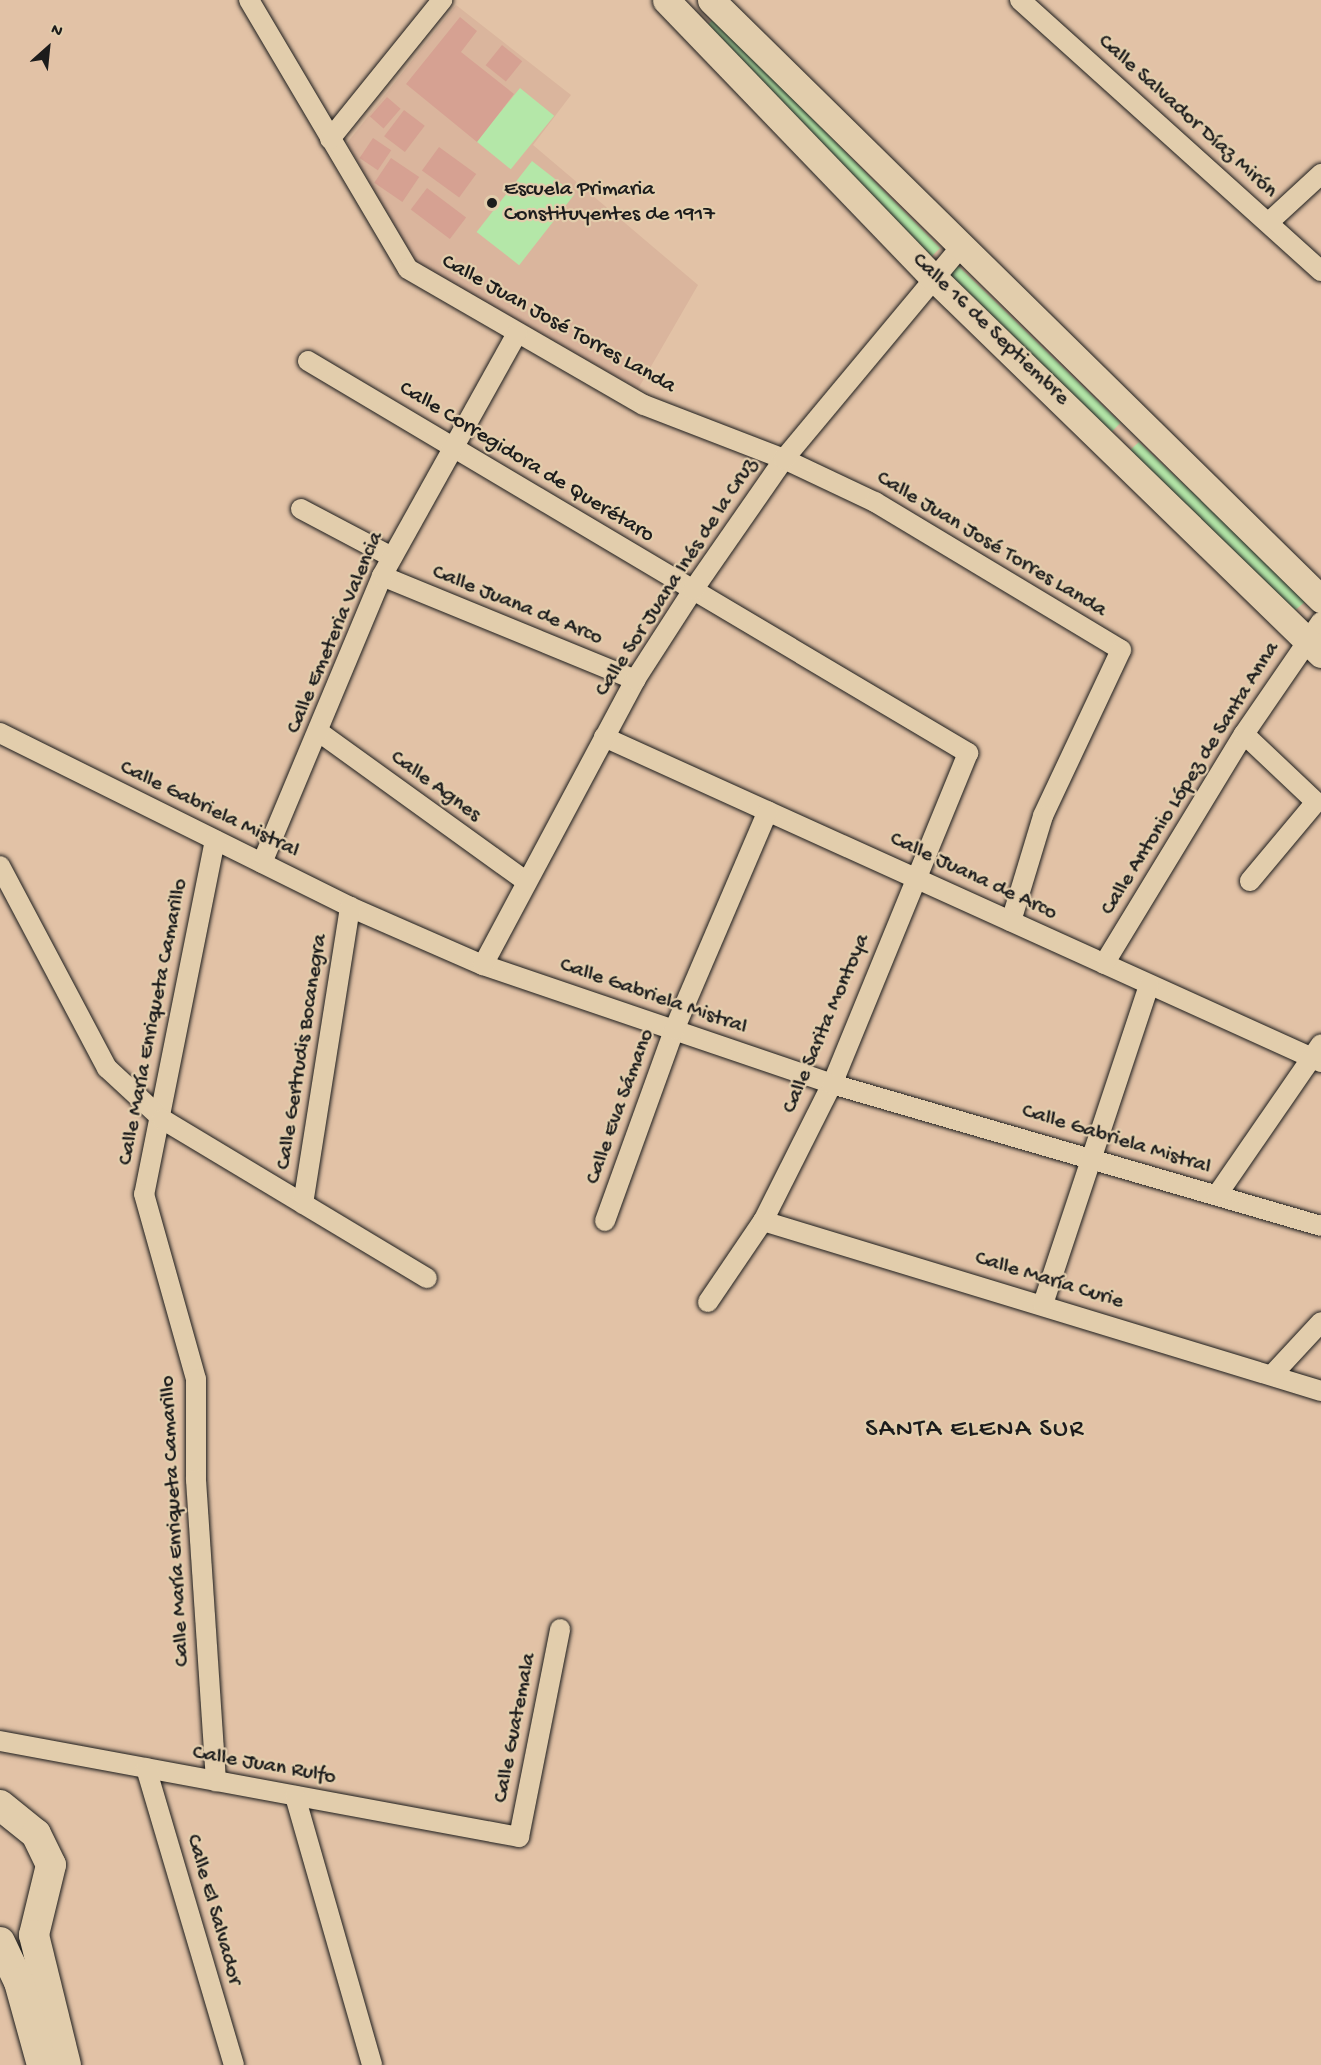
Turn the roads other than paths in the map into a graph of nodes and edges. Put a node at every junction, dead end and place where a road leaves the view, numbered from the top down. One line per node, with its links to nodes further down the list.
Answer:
1 (249, 0): 7 (street, Calle Juan José Torres Landa)
2 (442, 0): 7 (street)
3 (666, 0): 6 (street, Calle 16 de Septiembre)
4 (1020, 0): 9 (street, Calle Salvador Díaz Mirón)
5 (713, 2): 6 (street); 10 (street, Calle 16 de Septiembre)
6 (690, 30): 12 (street, Calle 16 de Septiembre)
7 (330, 139): 13 (street, Calle Juan José Torres Landa)
8 (1321, 174): 9 (street)
9 (1269, 222): 11 (street, Calle Salvador Díaz Mirón)
10 (959, 249): 12 (street, Calle Sor Juana Inés de la Cruz); 15 (street, Calle 16 de Septiembre)
11 (1321, 271)
12 (933, 277): 17 (street, Calle 16 de Septiembre); 18 (street, Calle Sor Juana Inés de la Cruz)
13 (517, 333): 16 (street, Calle Emeteria Valencia); 18 (street, Calle Juan José Torres Landa)
14 (308, 361): 16 (street, Calle Corregidora de Querétaro)
15 (1145, 427): 17 (street); 23 (street, Calle 16 de Septiembre)
16 (453, 447): 20 (street, Calle Emeteria Valencia); 22 (street, Calle Corregidora de Querétaro)
17 (1119, 453): 24 (street, Calle 16 de Septiembre)
18 (784, 459): 22 (street, Calle Sor Juana Inés de la Cruz); 39 (street, Calle Juan José Torres Landa)
19 (301, 509): 20 (street)
20 (392, 557): 21 (street, Calle Emeteria Valencia)
21 (382, 576): 25 (street, Calle Juana de Arco); 26 (street, Calle Emeteria Valencia)
22 (693, 590): 25 (street, Calle Sor Juana Inés de la Cruz); 30 (street, Calle Corregidora de Querétaro)
23 (1321, 599)
24 (1316, 638): 28 (street, Calle Antonio López de Santa Anna)
25 (635, 680): 29 (street, Calle Sor Juana Inés de la Cruz)
26 (319, 732): 33 (street, Calle Emeteria Valencia); 36 (street, Calle Agnes)
27 (0, 733): 32 (street, Calle Gabriela Mistral)
28 (1244, 734): 37 (street); 40 (street, Calle Antonio López de Santa Anna)
29 (604, 737): 31 (street, Calle Juana de Arco); 36 (street, Calle Sor Juana Inés de la Cruz)
30 (968, 753): 35 (street, Calle Sarita Montoya)
31 (768, 811): 35 (street, Calle Juana de Arco); 43 (street, Calle Eva Sámano)
32 (215, 840): 33 (street, Calle Gabriela Mistral); 46 (street, Calle María Enriqueta Camarillo)
33 (262, 863): 38 (street, Calle Gabriela Mistral)
34 (0, 866): 46 (street)
35 (914, 875): 39 (street, Calle Juana de Arco); 45 (street, Calle Sarita Montoya)
36 (524, 880): 41 (street, Calle Sor Juana Inés de la Cruz)
37 (1250, 881)
38 (350, 907): 41 (street, Calle Gabriela Mistral); 49 (street, Calle Gertrudis Bocanegra)
39 (1011, 921): 40 (street, Calle Juana de Arco)
40 (1104, 964): 42 (street, Calle Juana de Arco)
41 (483, 965): 43 (street, Calle Gabriela Mistral)
42 (1149, 986): 44 (street, Calle Juana de Arco); 47 (street)
43 (674, 1030): 45 (street, Calle Gabriela Mistral); 50 (street, Calle Eva Sámano)
44 (1318, 1055): 48 (street)
45 (832, 1084): 47 (street, Calle Gabriela Mistral); 51 (street, Calle Sarita Montoya)
46 (162, 1119): 49 (street); 62 (street, Calle María Enriqueta Camarillo)
47 (1093, 1156): 48 (street, Calle Gabriela Mistral); 55 (street)
48 (1217, 1195): 52 (street, Calle Gabriela Mistral)
49 (303, 1204): 53 (street)
50 (605, 1221)
51 (763, 1221): 54 (street, Calle Sarita Montoya); 55 (street, Calle María Curie)
52 (1321, 1226)
53 (427, 1278)
54 (708, 1302)
55 (1043, 1304): 57 (street, Calle María Curie)
56 (1321, 1322): 57 (street)
57 (1272, 1375): 58 (street, Calle María Curie)
58 (1321, 1390)
59 (560, 1629): 65 (street, Calle Guatemala)
60 (0, 1741): 61 (street, Calle Juan Rulfo)
61 (146, 1768): 62 (street, Calle Juan Rulfo); 71 (street, Calle El Salvador)
62 (216, 1781): 63 (street, Calle Juan Rulfo)
63 (295, 1796): 65 (street, Calle Juan Rulfo); 72 (street)
64 (3, 1811): 66 (main road)
65 (519, 1837)
66 (36, 1917): 67 (main road); 70 (main road)
67 (0, 1933)
68 (0, 1942): 69 (main road)
69 (42, 2065)
70 (66, 2065)
71 (234, 2065)
72 (372, 2065)

